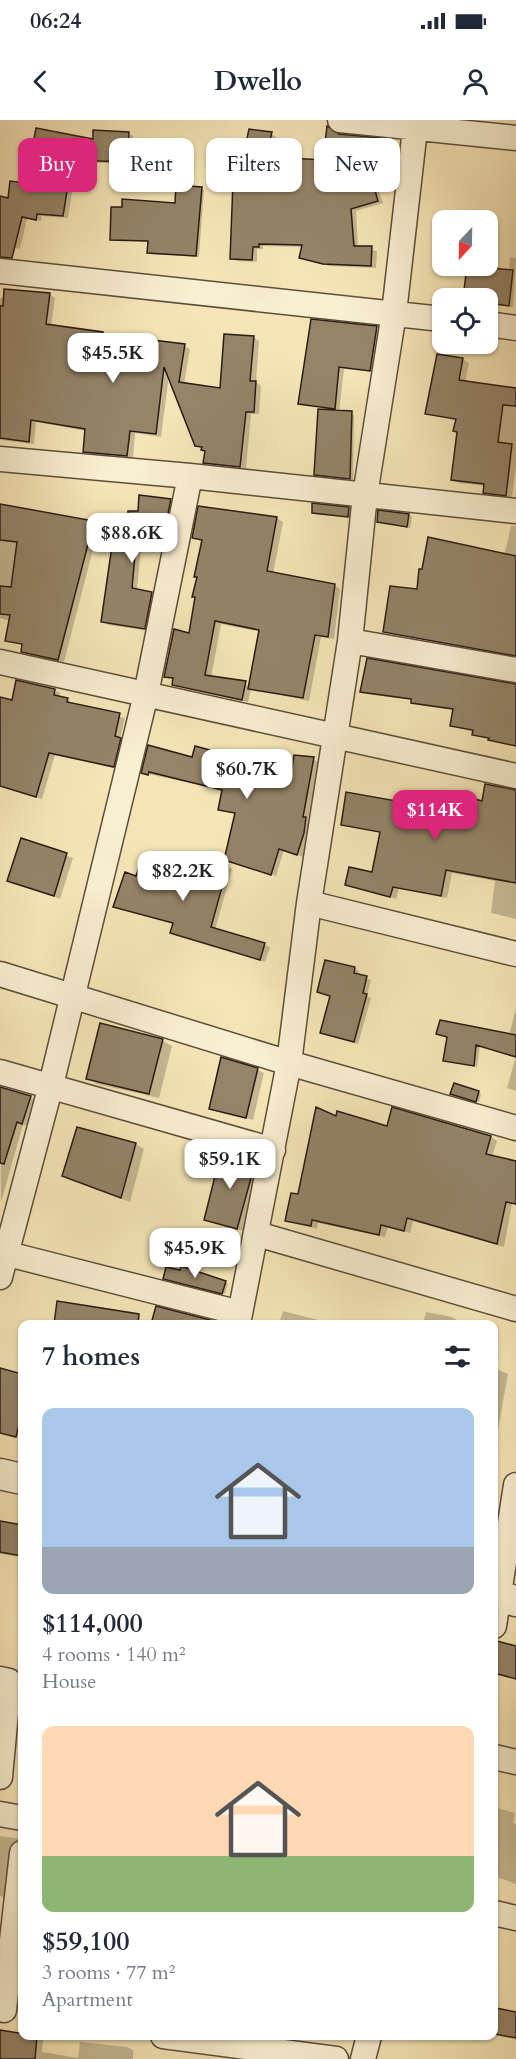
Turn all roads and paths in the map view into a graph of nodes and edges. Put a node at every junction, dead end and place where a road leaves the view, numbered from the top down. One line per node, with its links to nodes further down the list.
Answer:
1 (340, 120): 2 (street)
2 (415, 125): 3 (street); 5 (street)
3 (516, 138)
4 (0, 271): 5 (street)
5 (394, 313): 6 (street); 11 (street)
6 (432, 318)
7 (498, 325): 8 (street)
8 (516, 328)
9 (0, 459): 10 (street)
10 (190, 476): 11 (street); 16 (street)
11 (365, 495): 12 (street); 13 (street)
12 (516, 511)
13 (350, 640): 15 (street); 17 (street)
14 (0, 662): 16 (street)
15 (516, 670)
16 (146, 694): 17 (street); 22 (street)
17 (337, 735): 18 (street); 19 (street)
18 (516, 776)
19 (309, 903): 20 (street); 23 (street)
20 (516, 954)
21 (0, 974): 22 (street)
22 (72, 995): 23 (street); 25 (street)
23 (290, 1064): 26 (street); 27 (street)
24 (0, 1072): 25 (street)
25 (51, 1085): 27 (street); 29 (street)
26 (516, 1128)
27 (273, 1150): 28 (street)
28 (257, 1234): 30 (street); 31 (street)
29 (2, 1261): 31 (street)
30 (516, 1309)
31 (239, 1319)
32 (0, 1474): 33 (street)
33 (18, 1478)
34 (516, 1485): 35 (street)
35 (503, 1598): 36 (street)
36 (498, 1614)
37 (0, 1679): 40 (street)
38 (498, 1758): 39 (street)
39 (516, 1762)
40 (0, 1777)
41 (0, 1814): 42 (street)
42 (18, 1817)
43 (18, 1902): 46 (street)
44 (498, 1914): 45 (street)
45 (516, 1918)
46 (9, 2011)
47 (368, 2040): 50 (street)
48 (179, 2042): 49 (street)
49 (336, 2059)
50 (363, 2059)

